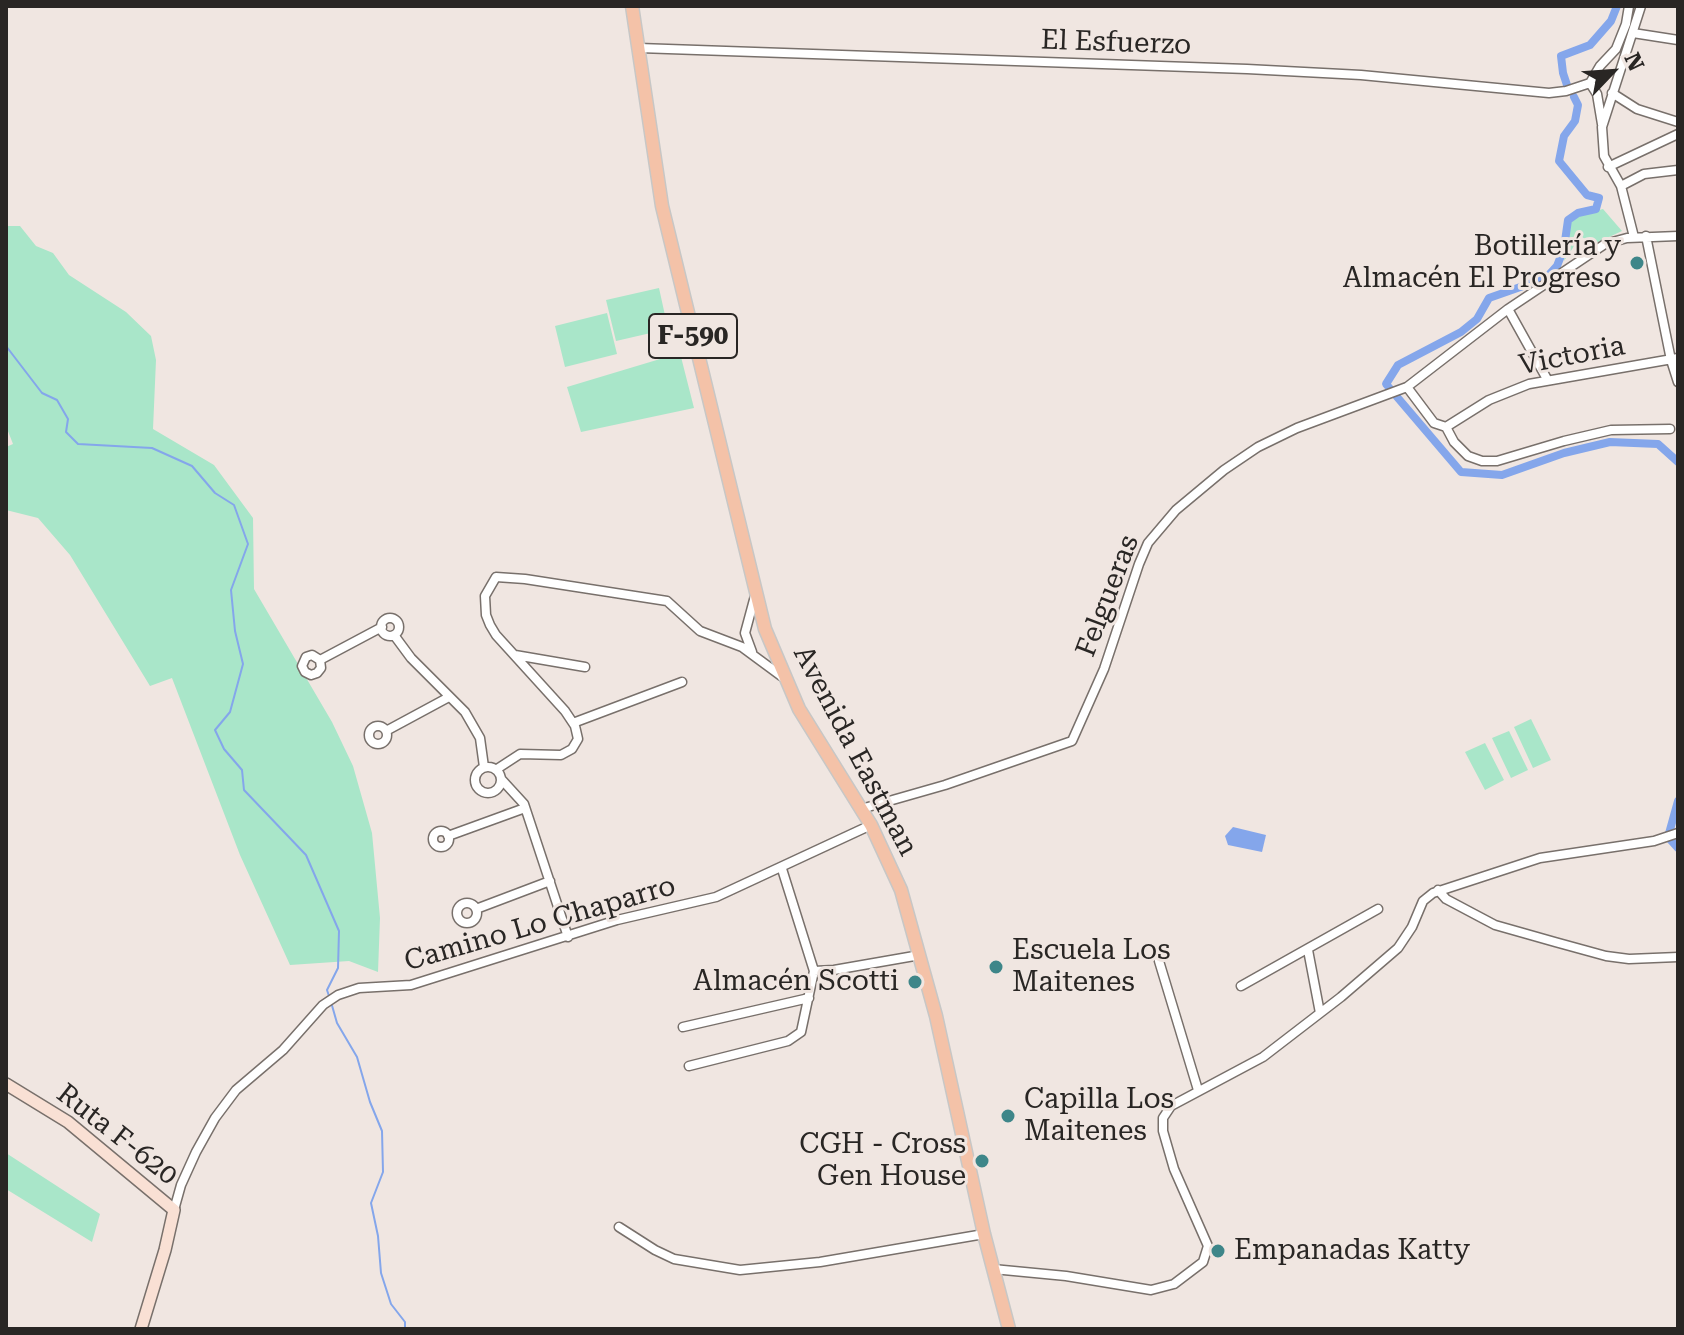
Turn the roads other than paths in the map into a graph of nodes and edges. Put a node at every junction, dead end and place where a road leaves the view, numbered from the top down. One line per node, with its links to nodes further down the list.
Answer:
1 (632, 6): 6 (main road, Avenida Eastman / F-590)
2 (1629, 6): 7 (street)
3 (1641, 6): 4 (street)
4 (1633, 33): 5 (street); 8 (street)
5 (1678, 40)
6 (639, 48): 7 (street, El Esfuerzo); 25 (main road, Avenida Eastman / F-590)
7 (1590, 83): 10 (street)
8 (1612, 93): 9 (street); 10 (street)
9 (1678, 122)
10 (1602, 127): 12 (street)
11 (1678, 134): 12 (street)
12 (1608, 167): 14 (street)
13 (1678, 170): 14 (street)
14 (1621, 186): 17 (street)
15 (1646, 236): 16 (street, Felgueras); 17 (street, Felgueras); 19 (street)
16 (1678, 236)
17 (1634, 237): 18 (street, Felgueras)
18 (1508, 309): 20 (street); 22 (street, Felgueras)
19 (1674, 359): 20 (street, Victoria); 21 (street)
20 (1547, 379): 23 (street, Victoria)
21 (1678, 382)
22 (1404, 388): 23 (street); 43 (street, Felgueras)
23 (1446, 427): 24 (street)
24 (1670, 429)
25 (755, 594): 26 (street); 34 (main road, Avenida Eastman / F-590)
26 (747, 624): 29 (street); 31 (street)
27 (382, 627): 28 (street); 28 (street); 32 (street)
28 (394, 635): 36 (street)
29 (726, 640): 30 (street); 31 (street)
30 (515, 655): 33 (street); 37 (street)
31 (754, 656): 34 (street)
32 (320, 660)
33 (585, 667)
34 (784, 679): 43 (main road, Avenida Eastman / F-590)
35 (682, 682): 37 (street)
36 (449, 697): 38 (street); 39 (street)
37 (573, 723): 40 (street)
38 (386, 731)
39 (484, 767): 40 (street); 41 (street)
40 (497, 769): 41 (street)
41 (502, 780): 42 (street)
42 (525, 808): 46 (street); 48 (street)
43 (861, 809): 44 (main road, Avenida Eastman / F-590)
44 (871, 825): 47 (street, Camino Lo Chaparro); 54 (main road, Avenida Eastman / F-590)
45 (1677, 834): 49 (street)
46 (448, 836)
47 (782, 869): 52 (street, Camino Lo Chaparro); 57 (street)
48 (550, 881): 50 (street); 52 (street)
49 (1438, 890): 55 (street); 60 (street)
50 (476, 909)
51 (1378, 909): 53 (street)
52 (568, 937): 65 (street, Camino Lo Chaparro)
53 (1308, 950): 58 (street); 60 (street)
54 (920, 955): 57 (street); 67 (main road, Avenida Eastman / F-590)
55 (1678, 957)
56 (1159, 961): 64 (street)
57 (814, 971): 59 (street)
58 (1241, 986)
59 (809, 998): 61 (street); 62 (street)
60 (1320, 1013): 64 (street)
61 (683, 1027)
62 (689, 1066)
63 (6, 1084): 65 (street, Ruta F-620)
64 (1198, 1090): 68 (street)
65 (174, 1210): 69 (street, Ruta F-620)
66 (619, 1227): 67 (street)
67 (984, 1234): 68 (main road, Avenida Eastman / F-590)
68 (993, 1269): 70 (main road, Avenida Eastman / F-590)
69 (141, 1329)
70 (1009, 1329)

